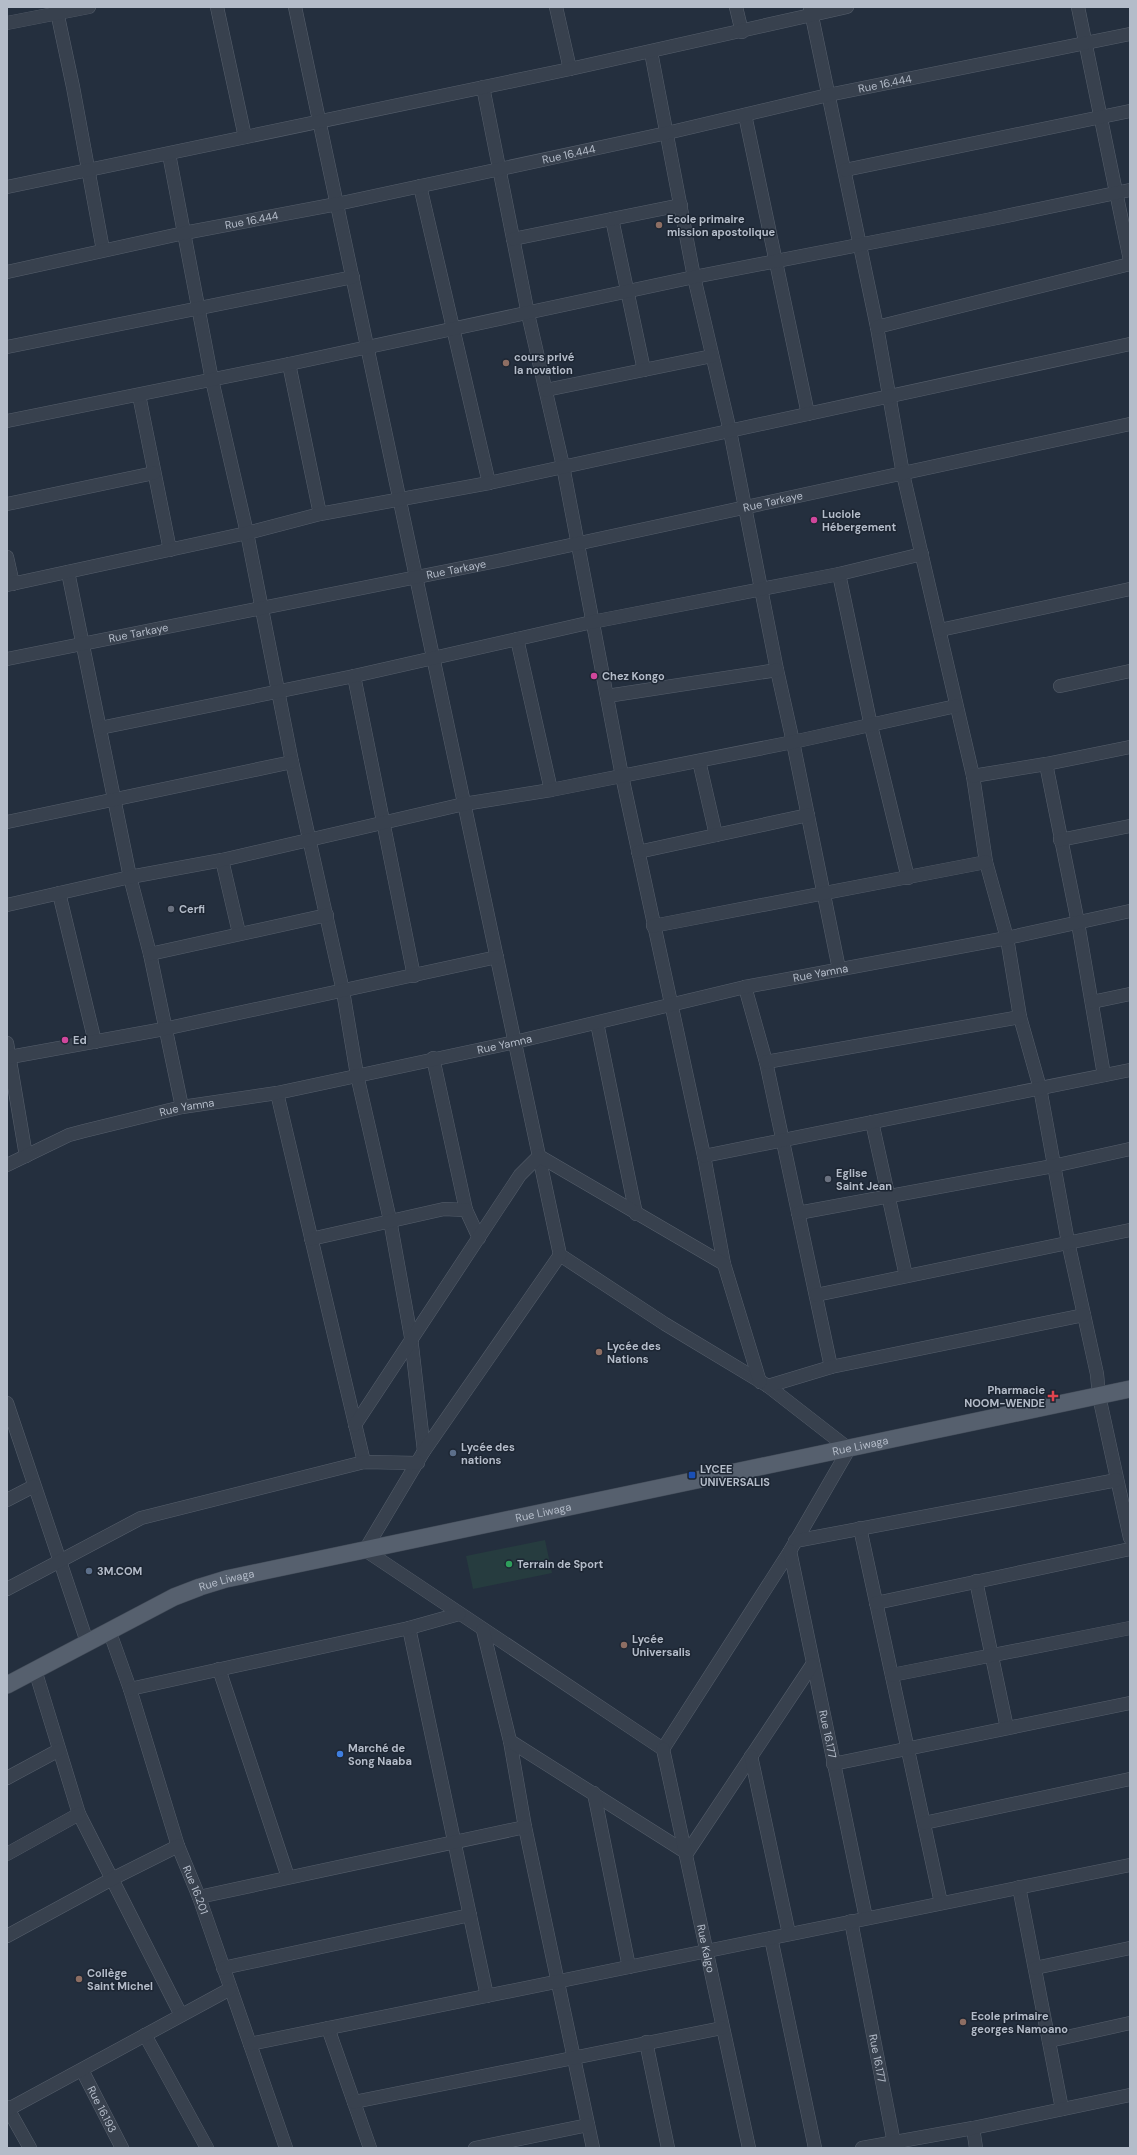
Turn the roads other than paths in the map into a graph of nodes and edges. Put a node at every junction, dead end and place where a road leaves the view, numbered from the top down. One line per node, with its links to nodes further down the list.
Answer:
1 (89, 7): 8 (street)
2 (217, 7): 23 (street)
3 (295, 7): 21 (street)
4 (556, 7): 15 (street)
5 (736, 7): 11 (street)
6 (847, 7): 9 (street)
7 (1078, 7): 13 (street)
8 (57, 10): 10 (street); 27 (street)
9 (810, 11): 11 (street); 17 (street)
10 (7, 23)
11 (742, 32): 14 (street)
12 (1130, 34): 13 (street, Rue 16.444)
13 (1086, 43): 17 (street, Rue 16.444); 20 (street)
14 (651, 52): 15 (street); 22 (street)
15 (570, 69): 16 (street)
16 (483, 87): 21 (street); 25 (street)
17 (828, 95): 19 (street, Rue 16.444); 26 (street)
18 (1130, 111): 20 (street)
19 (745, 116): 22 (street, Rue 16.444); 40 (street)
20 (1102, 117): 26 (street); 31 (street)
21 (320, 121): 23 (street); 32 (street)
22 (667, 133): 25 (street, Rue 16.444); 33 (street)
23 (245, 137): 24 (street)
24 (169, 154): 27 (street); 35 (street)
25 (500, 169): 28 (street, Rue 16.444); 36 (street)
26 (845, 170): 37 (street)
27 (89, 171): 29 (street); 38 (street)
28 (420, 186): 32 (street, Rue 16.444); 49 (street)
29 (7, 187)
30 (1130, 190): 31 (street)
31 (1116, 193): 37 (street); 39 (street)
32 (337, 204): 35 (street, Rue 16.444); 43 (street)
33 (681, 205): 34 (street); 44 (street)
34 (612, 219): 36 (street); 45 (street)
35 (184, 233): 38 (street, Rue 16.444); 46 (street)
36 (514, 239): 47 (street)
37 (861, 245): 40 (street); 48 (street)
38 (103, 250): 42 (street, Rue 16.444)
39 (1130, 260)
40 (776, 261): 44 (street); 60 (street)
41 (1130, 264): 48 (street)
42 (7, 272)
43 (353, 277): 46 (street); 52 (street)
44 (694, 277): 45 (street); 53 (street)
45 (627, 292): 47 (street); 55 (street)
46 (198, 307): 51 (street); 56 (street)
47 (528, 314): 49 (street); 57 (street)
48 (878, 327): 59 (street)
49 (453, 330): 52 (street); 67 (street)
50 (1130, 344): 59 (street)
51 (7, 347)
52 (368, 348): 54 (street); 68 (street)
53 (712, 356): 55 (street); 63 (street)
54 (289, 364): 56 (street); 71 (street)
55 (644, 370): 57 (street)
56 (212, 380): 58 (street); 72 (street)
57 (546, 390): 64 (street)
58 (139, 395): 61 (street); 65 (street)
59 (889, 396): 60 (street); 66 (street)
60 (808, 414): 63 (street)
61 (7, 421)
62 (1130, 424): 66 (street, Rue Tarkaye)
63 (730, 431): 64 (street); 70 (street)
64 (562, 466): 67 (street); 73 (street)
65 (154, 473): 69 (street); 74 (street)
66 (903, 474): 70 (street, Rue Tarkaye); 75 (street)
67 (489, 483): 68 (street)
68 (400, 499): 71 (street); 79 (street)
69 (7, 504)
70 (745, 508): 73 (street, Rue Tarkaye); 81 (street)
71 (320, 514): 72 (street)
72 (247, 533): 74 (street); 83 (street)
73 (577, 544): 79 (street, Rue Tarkaye); 84 (street)
74 (170, 550): 77 (street)
75 (922, 554): 78 (street); 85 (street)
76 (7, 557): 80 (street)
77 (68, 572): 80 (street); 87 (street)
78 (840, 574): 81 (street); 97 (street)
79 (416, 578): 83 (street, Rue Tarkaye); 88 (street)
80 (10, 585)
81 (761, 589): 84 (street); 90 (street)
82 (1130, 589): 85 (street)
83 (262, 608): 87 (street, Rue Tarkaye); 94 (street)
84 (592, 622): 86 (street); 95 (street)
85 (940, 630): 96 (street)
86 (517, 639): 88 (street); 106 (street)
87 (82, 644): 89 (street, Rue Tarkaye); 98 (street)
88 (433, 657): 92 (street); 108 (street)
89 (7, 660)
90 (776, 670): 95 (street); 99 (street)
91 (1130, 671): 93 (street)
92 (354, 676): 94 (street); 111 (street)
93 (1060, 686)
94 (278, 690): 98 (street); 102 (street)
95 (607, 696): 104 (street)
96 (956, 706): 97 (street); 105 (street)
97 (871, 726): 99 (street); 120 (street)
98 (100, 728): 107 (street)
99 (793, 742): 101 (street); 109 (street)
100 (1130, 747): 103 (street)
101 (699, 761): 104 (street); 113 (street)
102 (292, 762): 107 (street); 114 (street)
103 (1046, 764): 105 (street); 115 (street)
104 (622, 776): 106 (street); 116 (street)
105 (973, 776): 118 (street)
106 (550, 790): 108 (street)
107 (114, 800): 110 (street); 119 (street)
108 (464, 804): 111 (street); 131 (street)
109 (808, 815): 113 (street); 122 (street)
110 (7, 822)
111 (383, 822): 114 (street); 133 (street)
112 (1130, 826): 115 (street)
113 (716, 835): 116 (street)
114 (311, 840): 117 (street); 125 (street)
115 (1060, 840): 126 (street)
116 (638, 852): 127 (street)
117 (222, 860): 119 (street); 128 (street)
118 (986, 862): 120 (street); 129 (street)
119 (130, 877): 121 (street); 130 (street)
120 (908, 878): 122 (street)
121 (59, 893): 123 (street); 143 (street)
122 (824, 894): 127 (street); 132 (street)
123 (7, 905)
124 (1130, 911): 126 (street, Rue Yamna)
125 (327, 915): 128 (street); 135 (street)
126 (1078, 923): 129 (street, Rue Yamna); 137 (street)
127 (653, 926): 138 (street)
128 (239, 933): 130 (street)
129 (1007, 938): 132 (street, Rue Yamna); 139 (street)
130 (150, 954): 141 (street)
131 (497, 957): 133 (street); 144 (street)
132 (839, 969): 134 (street, Rue Yamna)
133 (414, 976): 135 (street)
134 (745, 987): 138 (street, Rue Yamna); 147 (street)
135 (343, 992): 141 (street); 149 (street)
136 (1130, 994): 137 (street)
137 (1092, 1002): 150 (street)
138 (672, 1006): 140 (street, Rue Yamna); 159 (street)
139 (1020, 1016): 147 (street); 151 (street)
140 (597, 1023): 144 (street, Rue Yamna); 165 (street)
141 (164, 1029): 143 (street); 153 (street)
142 (7, 1042): 146 (street)
143 (95, 1042): 146 (street)
144 (515, 1042): 145 (street, Rue Yamna); 158 (street)
145 (433, 1058): 149 (street, Rue Yamna); 163 (street)
146 (9, 1062): 157 (street)
147 (766, 1062): 155 (street)
148 (1130, 1070): 150 (street)
149 (357, 1075): 152 (street, Rue Yamna); 166 (street)
150 (1104, 1075): 151 (street)
151 (1040, 1088): 154 (street); 161 (street)
152 (277, 1093): 153 (street, Rue Yamna); 169 (street)
153 (182, 1107): 157 (street, Rue Yamna)
154 (872, 1122): 155 (street); 162 (street)
155 (783, 1141): 159 (street); 164 (street)
156 (1130, 1149): 161 (street)
157 (26, 1156): 160 (street, Rue Yamna)
158 (539, 1156): 165 (street); 168 (street); 171 (street)
159 (704, 1156): 172 (street)
160 (7, 1165)
161 (1053, 1166): 162 (street); 170 (street)
162 (888, 1196): 164 (street); 173 (street)
163 (466, 1210): 166 (street); 168 (street)
164 (798, 1213): 174 (street)
165 (636, 1214): 172 (street)
166 (390, 1220): 169 (street); 176 (street)
167 (1130, 1230): 170 (street)
168 (479, 1238): 176 (street)
169 (311, 1239): 182 (street)
170 (1068, 1242): 173 (street); 175 (street)
171 (560, 1255): 178 (street); 184 (street)
172 (724, 1264): 178 (street)
173 (906, 1276): 174 (street)
174 (816, 1295): 177 (street)
175 (1084, 1315): 177 (street); 180 (street)
176 (412, 1338): 182 (street); 184 (street)
177 (831, 1367): 178 (street)
178 (764, 1384): 183 (street)
179 (1130, 1389): 180 (main road, Rue Liwaga)
180 (1099, 1396): 183 (main road, Rue Liwaga); 187 (street)
181 (8, 1411): 188 (street)
182 (355, 1425): 185 (street)
183 (849, 1449): 192 (street); 194 (main road, Rue Liwaga)
184 (424, 1451): 186 (street)
185 (364, 1462): 186 (street); 195 (street)
186 (418, 1463): 194 (street)
187 (1117, 1480): 190 (street); 191 (street)
188 (34, 1486): 189 (street); 195 (street)
189 (7, 1500)
190 (860, 1528): 192 (street); 198 (street)
191 (1130, 1538)
192 (792, 1546): 206 (street, Rue 16.177); 215 (street)
193 (1130, 1549): 196 (street)
194 (366, 1550): 199 (street); 202 (main road, Rue Liwaga)
195 (60, 1560): 197 (street); 204 (street)
196 (976, 1581): 198 (street); 205 (street)
197 (7, 1589)
198 (876, 1603): 209 (street)
199 (459, 1614): 200 (street); 203 (street)
200 (410, 1628): 207 (street); 226 (street)
201 (1130, 1628): 205 (street)
202 (109, 1630): 204 (main road, Rue Liwaga); 211 (street, Rue 16.201)
203 (483, 1630): 214 (street); 215 (street)
204 (87, 1642): 208 (main road, Rue Liwaga)
205 (993, 1655): 209 (street); 213 (street)
206 (812, 1666): 218 (street); 219 (street, Rue 16.177)
207 (219, 1669): 211 (street); 231 (street)
208 (35, 1670): 210 (main road, Rue Liwaga); 217 (street)
209 (892, 1675): 216 (street)
210 (7, 1685)
211 (130, 1690): 227 (street, Rue 16.201)
212 (1130, 1703): 213 (street)
213 (1007, 1728): 216 (street)
214 (510, 1741): 222 (street); 225 (street)
215 (663, 1749): 228 (street, Rue Kalgo)
216 (908, 1749): 219 (street); 224 (street)
217 (60, 1750): 220 (street); 223 (street)
218 (751, 1756): 228 (street); 239 (street)
219 (833, 1764): 237 (street, Rue 16.177)
220 (7, 1778)
221 (1130, 1779): 224 (street)
222 (594, 1793): 228 (street); 244 (street)
223 (79, 1814): 229 (street); 232 (street)
224 (924, 1823): 235 (street)
225 (525, 1827): 226 (street); 247 (street)
226 (454, 1842): 231 (street); 236 (street)
227 (178, 1846): 232 (street); 234 (street, Rue 16.201)
228 (687, 1853): 243 (street, Rue Kalgo)
229 (7, 1854)
230 (1130, 1865): 233 (street)
231 (288, 1877): 234 (street)
232 (110, 1880): 240 (street); 250 (street)
233 (1019, 1887): 235 (street); 246 (street)
234 (199, 1897): 245 (street, Rue 16.201)
235 (941, 1903): 237 (street)
236 (470, 1916): 245 (street); 249 (street)
237 (866, 1918): 238 (street)
238 (851, 1921): 239 (street); 266 (street, Rue 16.177)
239 (789, 1934): 241 (street)
240 (7, 1936)
241 (771, 1938): 243 (street); 276 (street)
242 (1130, 1948): 246 (street)
243 (706, 1951): 244 (street); 253 (street, Rue Kalgo)
244 (629, 1967): 247 (street)
245 (223, 1968): 248 (street, Rue 16.201)
246 (1035, 1968): 255 (street)
247 (558, 1982): 249 (street); 258 (street)
248 (230, 1989): 250 (street); 257 (street, Rue 16.201)
249 (487, 1996): 252 (street)
250 (181, 2015): 254 (street)
251 (1130, 2023): 255 (street)
252 (328, 2028): 257 (street); 261 (street)
253 (722, 2028): 256 (street); 275 (street, Rue Kalgo)
254 (145, 2035): 259 (street); 269 (street)
255 (1049, 2041): 263 (street)
256 (646, 2042): 258 (street); 274 (street)
257 (250, 2044): 270 (street, Rue 16.201)
258 (573, 2057): 261 (street); 264 (street)
259 (82, 2070): 262 (street); 268 (street, Rue 16.193)
260 (1130, 2095): 263 (street)
261 (354, 2102): 271 (street)
262 (7, 2109): 267 (street)
263 (1062, 2109): 265 (street)
264 (588, 2125): 272 (street); 273 (street)
265 (973, 2128): 266 (street); 278 (street)
266 (895, 2145): 277 (street)
267 (30, 2148)
268 (122, 2148)
269 (207, 2148)
270 (286, 2148)
271 (370, 2148)
272 (475, 2148)
273 (593, 2148)
274 (668, 2148)
275 (749, 2148)
276 (815, 2148)
277 (862, 2148)
278 (976, 2148)

